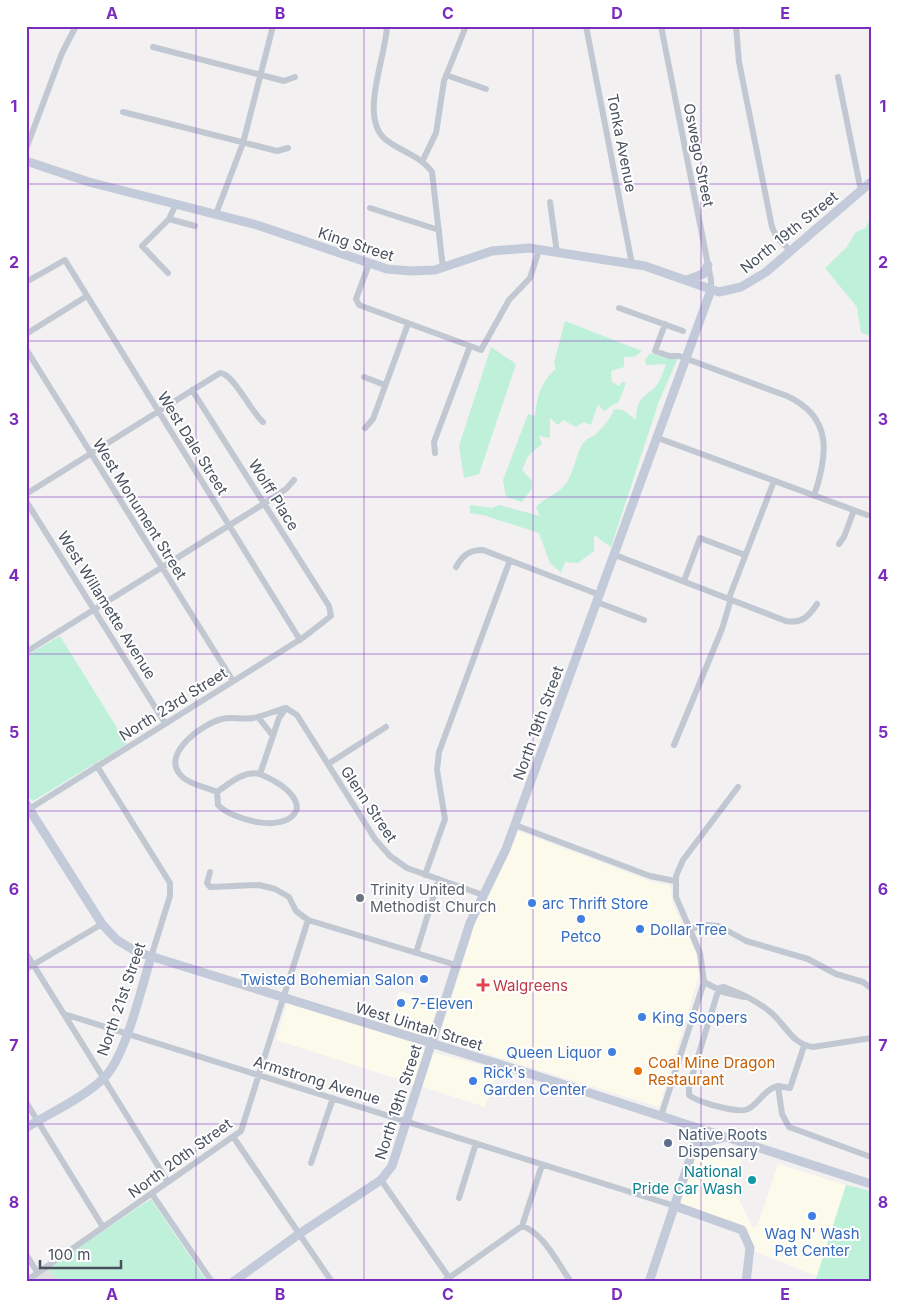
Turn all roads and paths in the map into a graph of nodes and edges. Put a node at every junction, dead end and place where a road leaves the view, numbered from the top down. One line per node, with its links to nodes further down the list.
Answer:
1 (76, 26): 17 (street)
2 (273, 26): 9 (street)
3 (386, 26): 19 (street)
4 (466, 26): 10 (street)
5 (586, 26): 33 (street, Tonka Avenue)
6 (661, 26): 34 (street, Oswego Street)
7 (736, 26): 30 (street)
8 (153, 48): 9 (street)
9 (260, 75): 11 (street); 15 (street)
10 (446, 75): 13 (street); 19 (street)
11 (295, 77)
12 (838, 77): 21 (street)
13 (486, 89)
14 (123, 112): 15 (street)
15 (243, 143): 16 (street); 25 (street)
16 (288, 148)
17 (26, 149)
18 (26, 161): 23 (street, King Street)
19 (422, 162): 28 (street)
20 (871, 182): 21 (street, North 19th Street)
21 (861, 191): 30 (street, North 19th Street)
22 (550, 202): 31 (street)
23 (176, 204): 25 (street, King Street); 26 (street)
24 (370, 208): 28 (street)
25 (216, 214): 32 (street, King Street)
26 (169, 219): 27 (street); 36 (street)
27 (195, 226)
28 (439, 230): 35 (street)
29 (539, 250): 31 (street, King Street); 35 (street, King Street); 46 (street)
30 (791, 251): 39 (street, North 19th Street)
31 (557, 253): 33 (street, King Street)
32 (369, 264): 35 (street, King Street); 42 (street)
33 (632, 264): 37 (street, King Street)
34 (708, 265): 37 (street); 39 (street, Oswego Street)
35 (443, 268)
36 (168, 273)
37 (687, 280): 39 (street, King Street)
38 (26, 282): 40 (street, West Dale Street)
39 (711, 290): 48 (street, North 19th Street)
40 (87, 296): 45 (street); 52 (street, West Dale Street)
41 (619, 308): 43 (street)
42 (408, 324): 46 (street); 50 (street)
43 (665, 324): 44 (street); 48 (street)
44 (683, 331)
45 (26, 334)
46 (470, 346): 57 (street)
47 (26, 349): 56 (street, West Monument Street)
48 (686, 359): 55 (street, North 19th Street); 61 (street)
49 (364, 377): 50 (street)
50 (385, 385): 54 (street)
51 (192, 390): 52 (street); 53 (street); 63 (street, Wolff Place)
52 (158, 411): 56 (street); 66 (street, West Dale Street)
53 (263, 422)
54 (365, 428)
55 (658, 438): 59 (street); 68 (street, North 19th Street)
56 (90, 453): 60 (street); 71 (street, West Monument Street)
57 (435, 454)
58 (294, 480): 63 (street)
59 (774, 481): 61 (street); 69 (street)
60 (26, 494)
61 (814, 496): 64 (street)
62 (26, 501): 77 (street, West Willamette Avenue)
63 (265, 503): 66 (street); 78 (street, Wolff Place)
64 (854, 510): 65 (street); 67 (street)
65 (867, 515)
66 (229, 524): 71 (street); 80 (street, West Dale Street)
67 (839, 544)
68 (615, 555): 73 (street); 74 (street, North 19th Street)
69 (746, 555): 73 (street); 75 (street)
70 (510, 560): 72 (street); 74 (street); 97 (street)
71 (162, 566): 77 (street); 82 (street, West Monument Street)
72 (456, 567)
73 (684, 581): 75 (street)
74 (599, 598): 79 (street); 95 (street, North 19th Street)
75 (730, 598): 76 (street); 88 (street)
76 (817, 604)
77 (95, 609): 81 (street); 85 (street, West Willamette Avenue)
78 (331, 616): 80 (street, North 23rd Street)
79 (644, 620)
80 (300, 640): 82 (street, North 23rd Street)
81 (26, 652)
82 (233, 681): 85 (street, North 23rd Street)
83 (286, 708): 84 (street); 87 (street); 89 (street, Glenn Street)
84 (258, 717): 87 (street); 93 (street)
85 (165, 723): 90 (street, North 23rd Street)
86 (386, 727): 89 (street)
87 (273, 736): 91 (street)
88 (674, 745)
89 (328, 764): 97 (street, Glenn Street)
90 (97, 766): 94 (street, North 23rd Street); 106 (street, North 21st Street)
91 (260, 774): 93 (street); 93 (street)
92 (738, 787): 99 (street)
93 (217, 792)
94 (27, 808): 102 (street, West Uintah Street)
95 (515, 825): 99 (street); 100 (street, North 19th Street)
96 (210, 872): 101 (street)
97 (425, 875): 98 (street, Glenn Street)
98 (439, 879): 100 (street, Glenn Street); 105 (street)
99 (675, 882): 103 (street)
100 (483, 895): 108 (street, North 19th Street)
101 (308, 920): 105 (street); 113 (street, North 20th Street)
102 (102, 924): 106 (street, West Uintah Street); 107 (street)
103 (690, 929): 110 (street); 112 (street)
104 (26, 953): 107 (street)
105 (416, 953): 108 (street)
106 (151, 957): 113 (street, West Uintah Street); 115 (street, North 21st Street)
107 (33, 965): 109 (street); 114 (street)
108 (456, 966): 117 (street, North 19th Street)
109 (26, 969)
110 (704, 982): 111 (street); 124 (street)
111 (719, 988): 118 (street); 121 (street)
112 (871, 988)
113 (284, 998): 117 (street, West Uintah Street); 119 (street, North 20th Street)
114 (64, 1014): 115 (street, Armstrong Avenue); 120 (street)
115 (127, 1033): 119 (street, Armstrong Avenue); 120 (street, North 21st Street)
116 (871, 1038): 118 (street)
117 (431, 1045): 124 (street, West Uintah Street); 126 (street, North 19th Street)
118 (804, 1046): 121 (street)
119 (260, 1075): 122 (street, Armstrong Avenue); 129 (street, North 20th Street)
120 (103, 1078): 125 (street, North 21st Street); 137 (street)
121 (778, 1086): 133 (street)
122 (333, 1098): 126 (street, Armstrong Avenue); 134 (street)
123 (26, 1102): 125 (street)
124 (661, 1116): 128 (street, West Uintah Street)
125 (38, 1120): 127 (street, North 21st Street); 143 (street)
126 (407, 1121): 131 (street, Armstrong Avenue); 136 (street, North 19th Street)
127 (26, 1128)
128 (700, 1129): 130 (street, West Uintah Street); 132 (street)
129 (234, 1138): 137 (street, North 20th Street); 144 (street)
130 (725, 1138): 132 (street); 138 (street, West Uintah Street)
131 (476, 1143): 135 (street, Armstrong Avenue); 140 (street)
132 (695, 1146): 141 (street)
133 (871, 1157)
134 (312, 1163)
135 (542, 1165): 141 (street, Armstrong Avenue); 142 (street)
136 (381, 1180): 144 (street, North 19th Street); 147 (street)
137 (168, 1182): 139 (street, North 20th Street)
138 (871, 1184)
139 (152, 1194): 143 (street, North 20th Street); 149 (street)
140 (459, 1198)
141 (676, 1206): 154 (street); 155 (street)
142 (522, 1226): 147 (street); 153 (street)
143 (103, 1227): 146 (street, North 20th Street)
144 (299, 1234): 150 (street, North 19th Street); 151 (street)
145 (26, 1254): 146 (street)
146 (37, 1272): 148 (street, North 20th Street)
147 (451, 1280): 152 (street)
148 (26, 1281)
149 (212, 1282)
150 (232, 1282)
151 (332, 1282)
152 (443, 1282)
153 (570, 1282)
154 (649, 1282)
155 (746, 1282)

